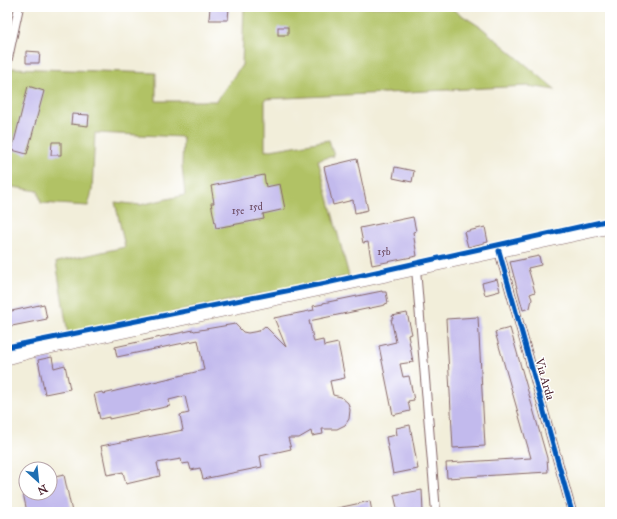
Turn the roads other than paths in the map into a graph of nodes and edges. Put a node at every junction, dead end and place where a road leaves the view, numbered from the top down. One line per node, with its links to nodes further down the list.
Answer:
1 (19, 7): 2 (street)
2 (7, 63)
3 (610, 227): 4 (main road)
4 (499, 251): 5 (main road); 8 (street, Via Arda)
5 (416, 269): 6 (main road); 7 (street)
6 (7, 358)
7 (436, 512)
8 (572, 512)

